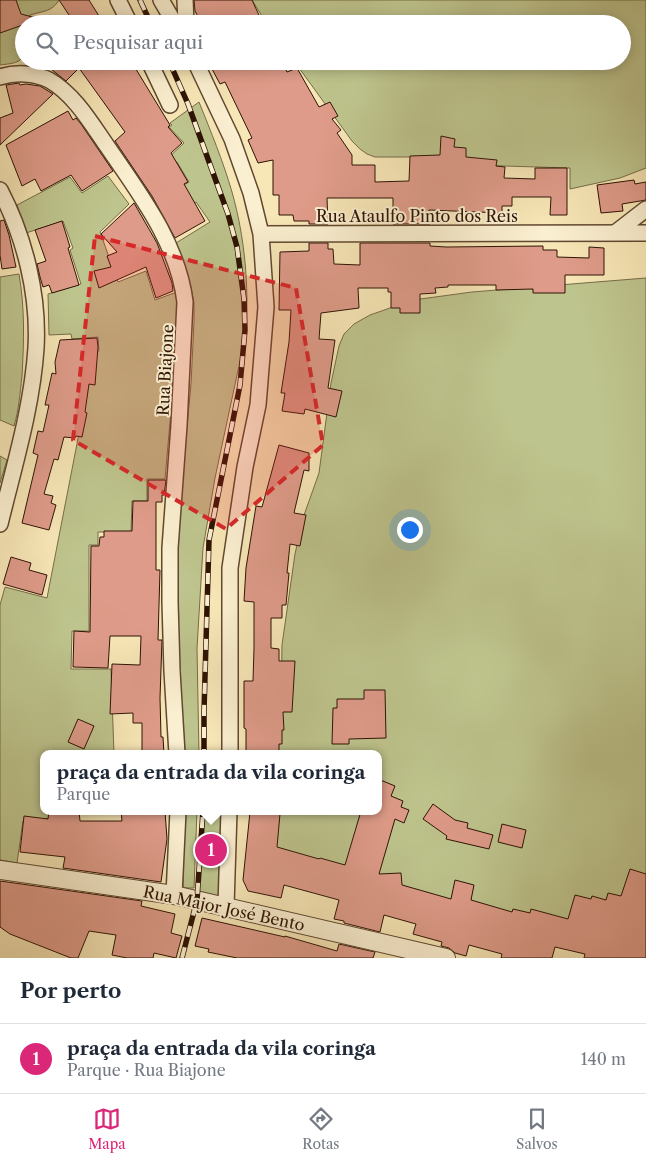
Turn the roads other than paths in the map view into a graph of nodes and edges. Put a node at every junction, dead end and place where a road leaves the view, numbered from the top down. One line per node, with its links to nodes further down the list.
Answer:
1 (118, 0): 4 (street)
2 (161, 0): 5 (street)
3 (185, 0): 6 (street)
4 (126, 15)
5 (170, 15)
6 (186, 15)
7 (152, 70): 10 (street)
8 (199, 70): 15 (street)
9 (0, 77): 17 (street, Rua Biajone)
10 (170, 105)
11 (0, 190): 16 (street)
12 (646, 209): 13 (street)
13 (614, 233): 14 (street, Rua Ataulfo Pinto dos Reis); 15 (street, Rua Ataulfo Pinto dos Reis)
14 (646, 233)
15 (261, 234): 18 (street)
16 (0, 524)
17 (177, 750)
18 (230, 750)
19 (178, 815): 22 (street)
20 (229, 815): 23 (street)
21 (0, 870): 22 (street, Rua Major José Bento)
22 (174, 895): 23 (street, Rua Major José Bento)
23 (226, 906): 24 (street, Rua Major José Bento)
24 (446, 958)

